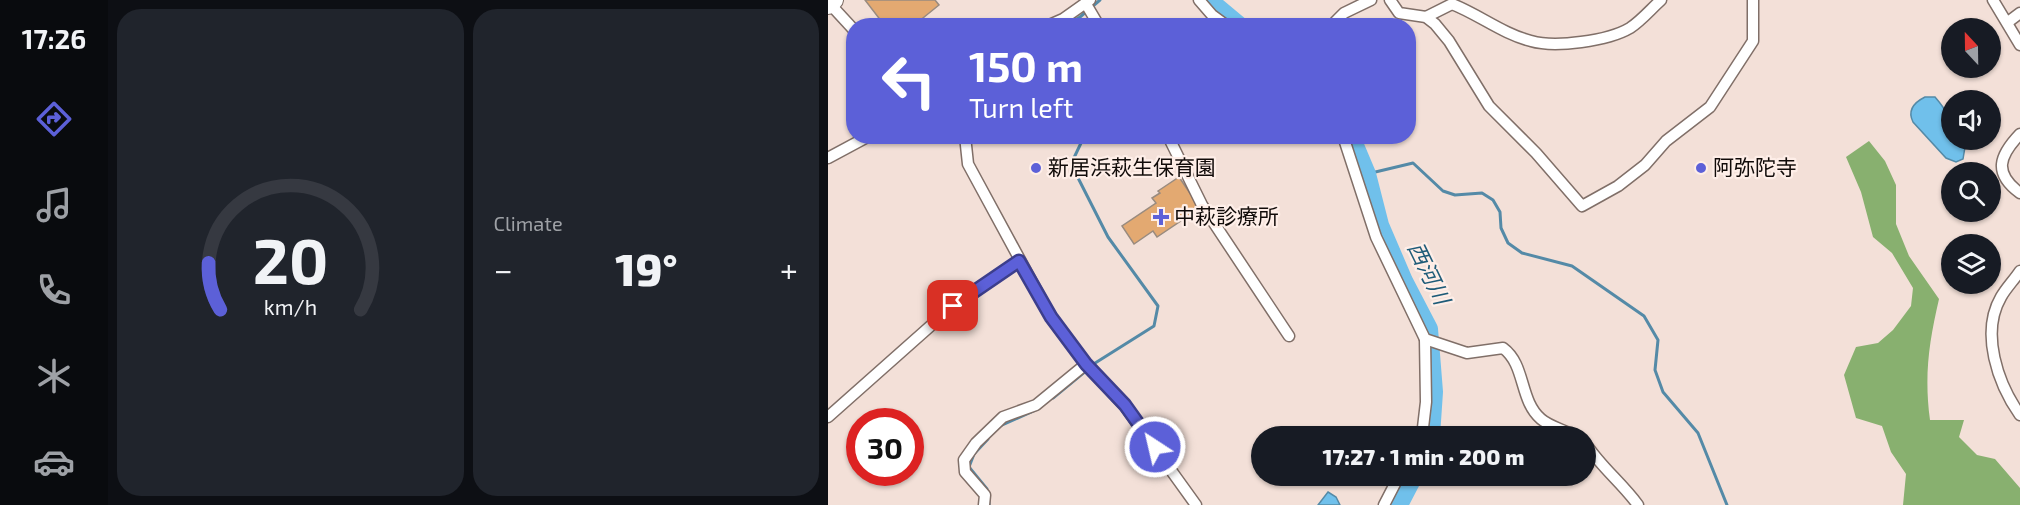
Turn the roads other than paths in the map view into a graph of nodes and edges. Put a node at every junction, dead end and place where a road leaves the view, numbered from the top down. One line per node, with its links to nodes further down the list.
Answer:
1 (1200, 0): 12 (street)
2 (1371, 0): 13 (street)
3 (1390, 0): 10 (street)
4 (1661, 0): 10 (street)
5 (1753, 0): 10 (street)
6 (1993, 0): 15 (street)
7 (831, 3): 14 (street)
8 (1089, 6): 11 (street)
9 (2020, 13): 15 (street)
10 (1426, 17)
11 (1064, 18)
12 (1216, 18)
13 (1339, 18)
14 (846, 21)
15 (2008, 22): 16 (street)
16 (2020, 45)
17 (2020, 134): 23 (street)
18 (854, 144): 22 (street)
19 (965, 144): 24 (street)
20 (1172, 144): 26 (street)
21 (1346, 144): 27 (street)
22 (828, 158)
23 (2020, 193)
24 (1019, 261): 28 (street); 30 (street)
25 (2020, 271): 29 (street)
26 (1289, 336)
27 (1428, 340): 31 (street); 32 (street)
28 (1089, 367): 35 (street); 36 (street)
29 (2020, 415)
30 (828, 417)
31 (1423, 426)
32 (1555, 426)
33 (1596, 460): 38 (street)
34 (1394, 486): 37 (street)
35 (984, 505)
36 (1196, 505)
37 (1384, 505)
38 (1638, 505)

